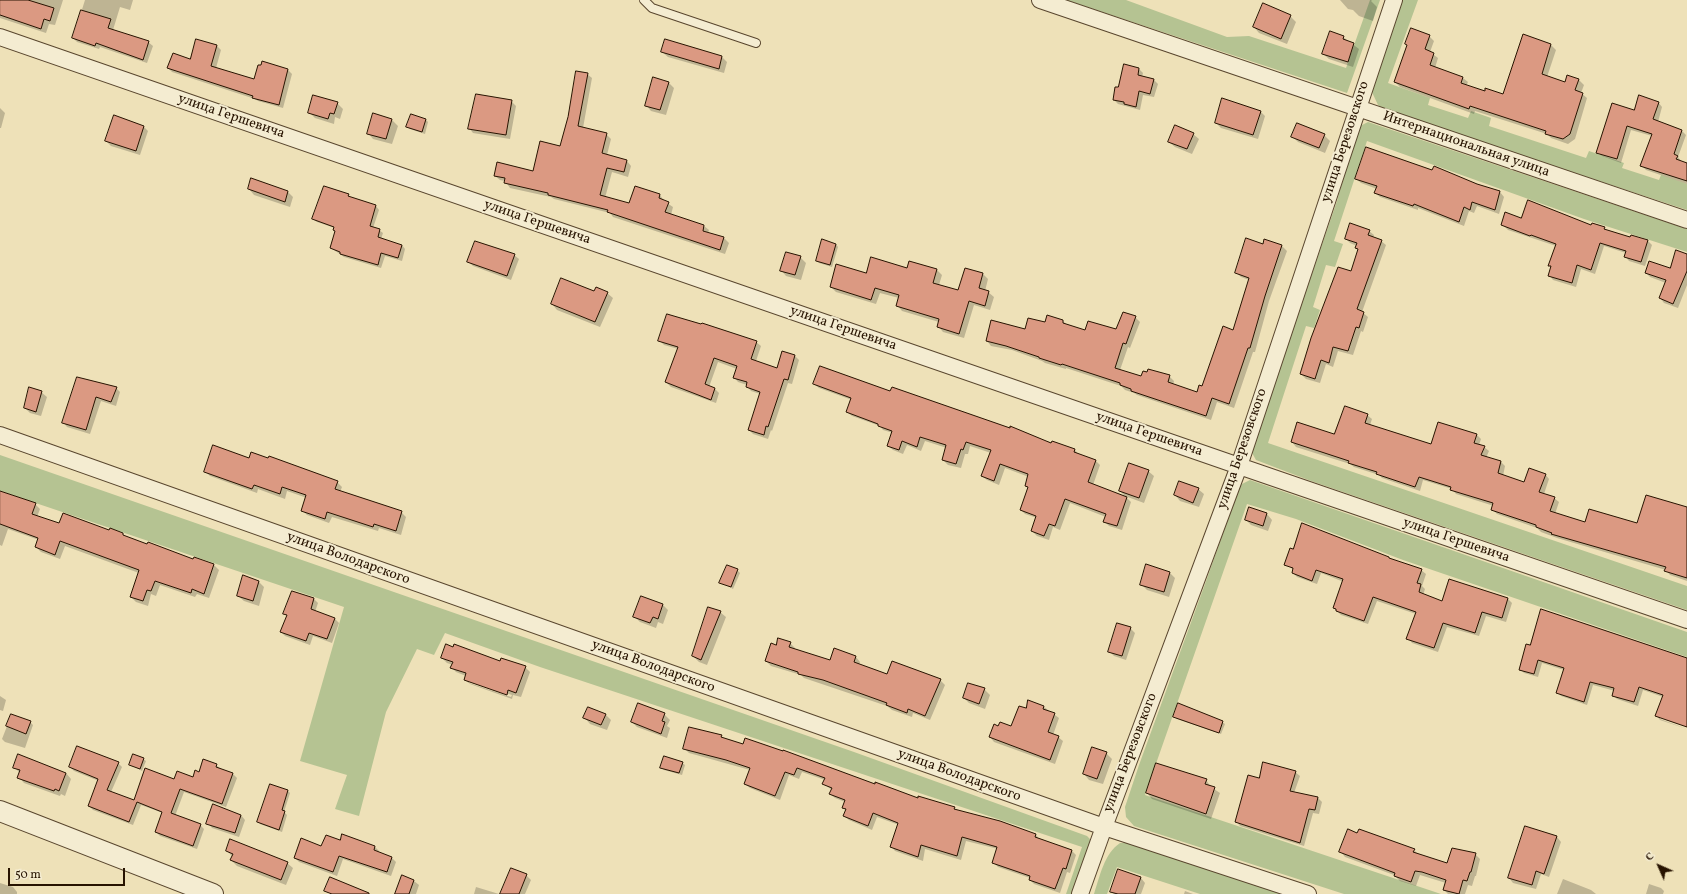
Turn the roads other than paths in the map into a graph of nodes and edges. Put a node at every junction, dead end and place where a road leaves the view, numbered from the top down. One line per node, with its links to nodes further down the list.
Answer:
1 (644, 0): 5 (lane)
2 (1040, 0): 6 (street, Интернациональная улица)
3 (1394, 0): 6 (street, улица Березовского)
4 (0, 37): 9 (street, улица Гершевича)
5 (756, 43)
6 (1357, 109): 7 (street, Интернациональная улица); 9 (street, улица Березовского)
7 (1687, 220)
8 (0, 435): 12 (street, улица Володарского)
9 (1239, 466): 10 (street, улица Гершевича); 12 (street, улица Березовского)
10 (1687, 620)
11 (0, 811): 13 (street)
12 (1104, 827): 14 (street, улица Березовского); 15 (street, улица Володарского)
13 (213, 894)
14 (1080, 894)
15 (1308, 894)

